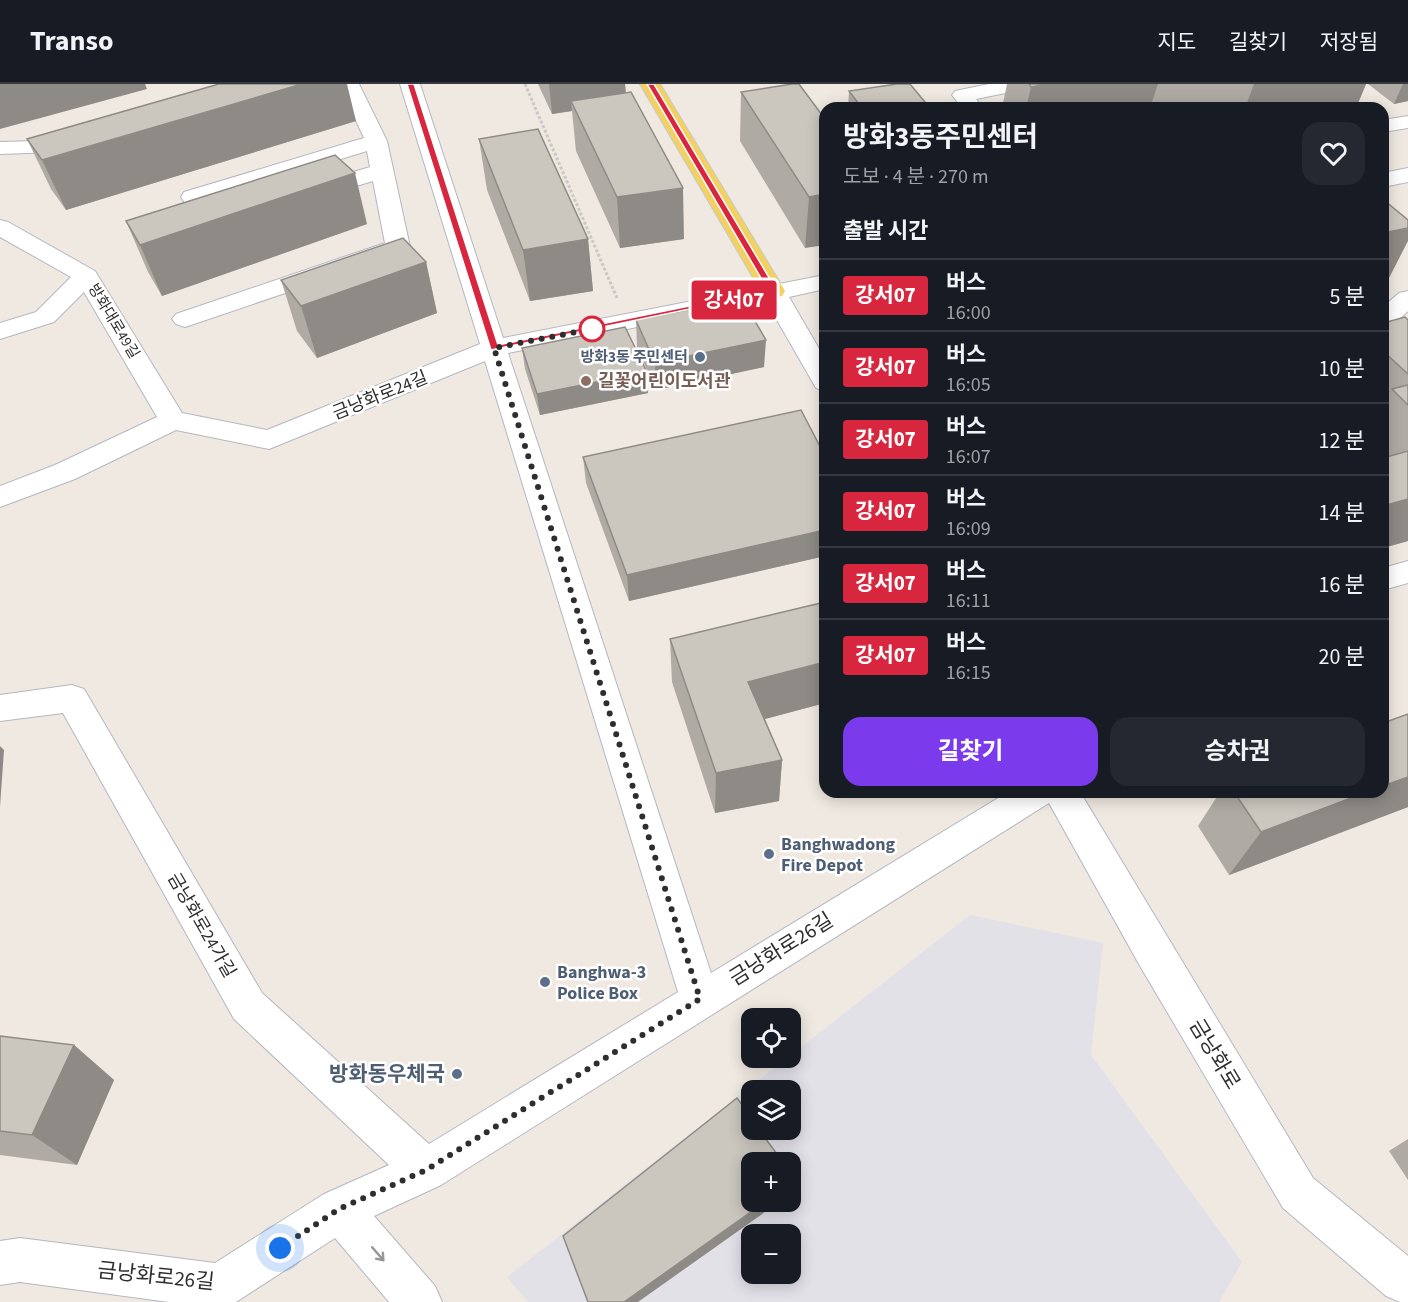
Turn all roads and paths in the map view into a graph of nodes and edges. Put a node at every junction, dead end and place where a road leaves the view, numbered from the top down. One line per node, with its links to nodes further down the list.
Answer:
1 (410, 84): 27 (street)
2 (525, 84): 25 (path)
3 (650, 84): 21 (main road)
4 (1024, 84): 6 (street)
5 (339, 85): 11 (street)
6 (983, 87): 7 (street)
7 (968, 102)
8 (1408, 122): 9 (street)
9 (1389, 125)
10 (96, 137): 12 (street)
11 (376, 141): 13 (street); 17 (street)
12 (0, 148)
13 (382, 171): 16 (street); 24 (street)
14 (1408, 175): 15 (street)
15 (1389, 179)
16 (291, 199)
17 (245, 213)
18 (0, 227): 19 (street, 방화대로49길)
19 (87, 276): 26 (street); 29 (street, 방화대로49길)
20 (819, 283): 21 (street, 금낭화로24길)
21 (773, 291): 25 (street, 금낭화로24길); 28 (street)
22 (1408, 298): 23 (street)
23 (1389, 315)
24 (185, 319)
25 (628, 321): 27 (street, 금낭화로24길)
26 (0, 332)
27 (494, 348): 29 (street, 금낭화로24길); 36 (street)
28 (819, 372)
29 (173, 420): 30 (street)
30 (0, 497)
31 (1408, 572): 32 (street)
32 (1389, 577)
33 (0, 708): 37 (street, 금낭화로24가길)
34 (1028, 798): 36 (street, 금낭화로26길)
35 (1064, 798): 40 (street, 금낭화로)
36 (700, 999): 37 (street, 금낭화로26길)
37 (426, 1170): 38 (street, 금낭화로26길)
38 (339, 1209): 39 (street, 금낭화로26길); 41 (street, one-way to 41)
39 (0, 1263)
40 (1408, 1281)
41 (420, 1302)

